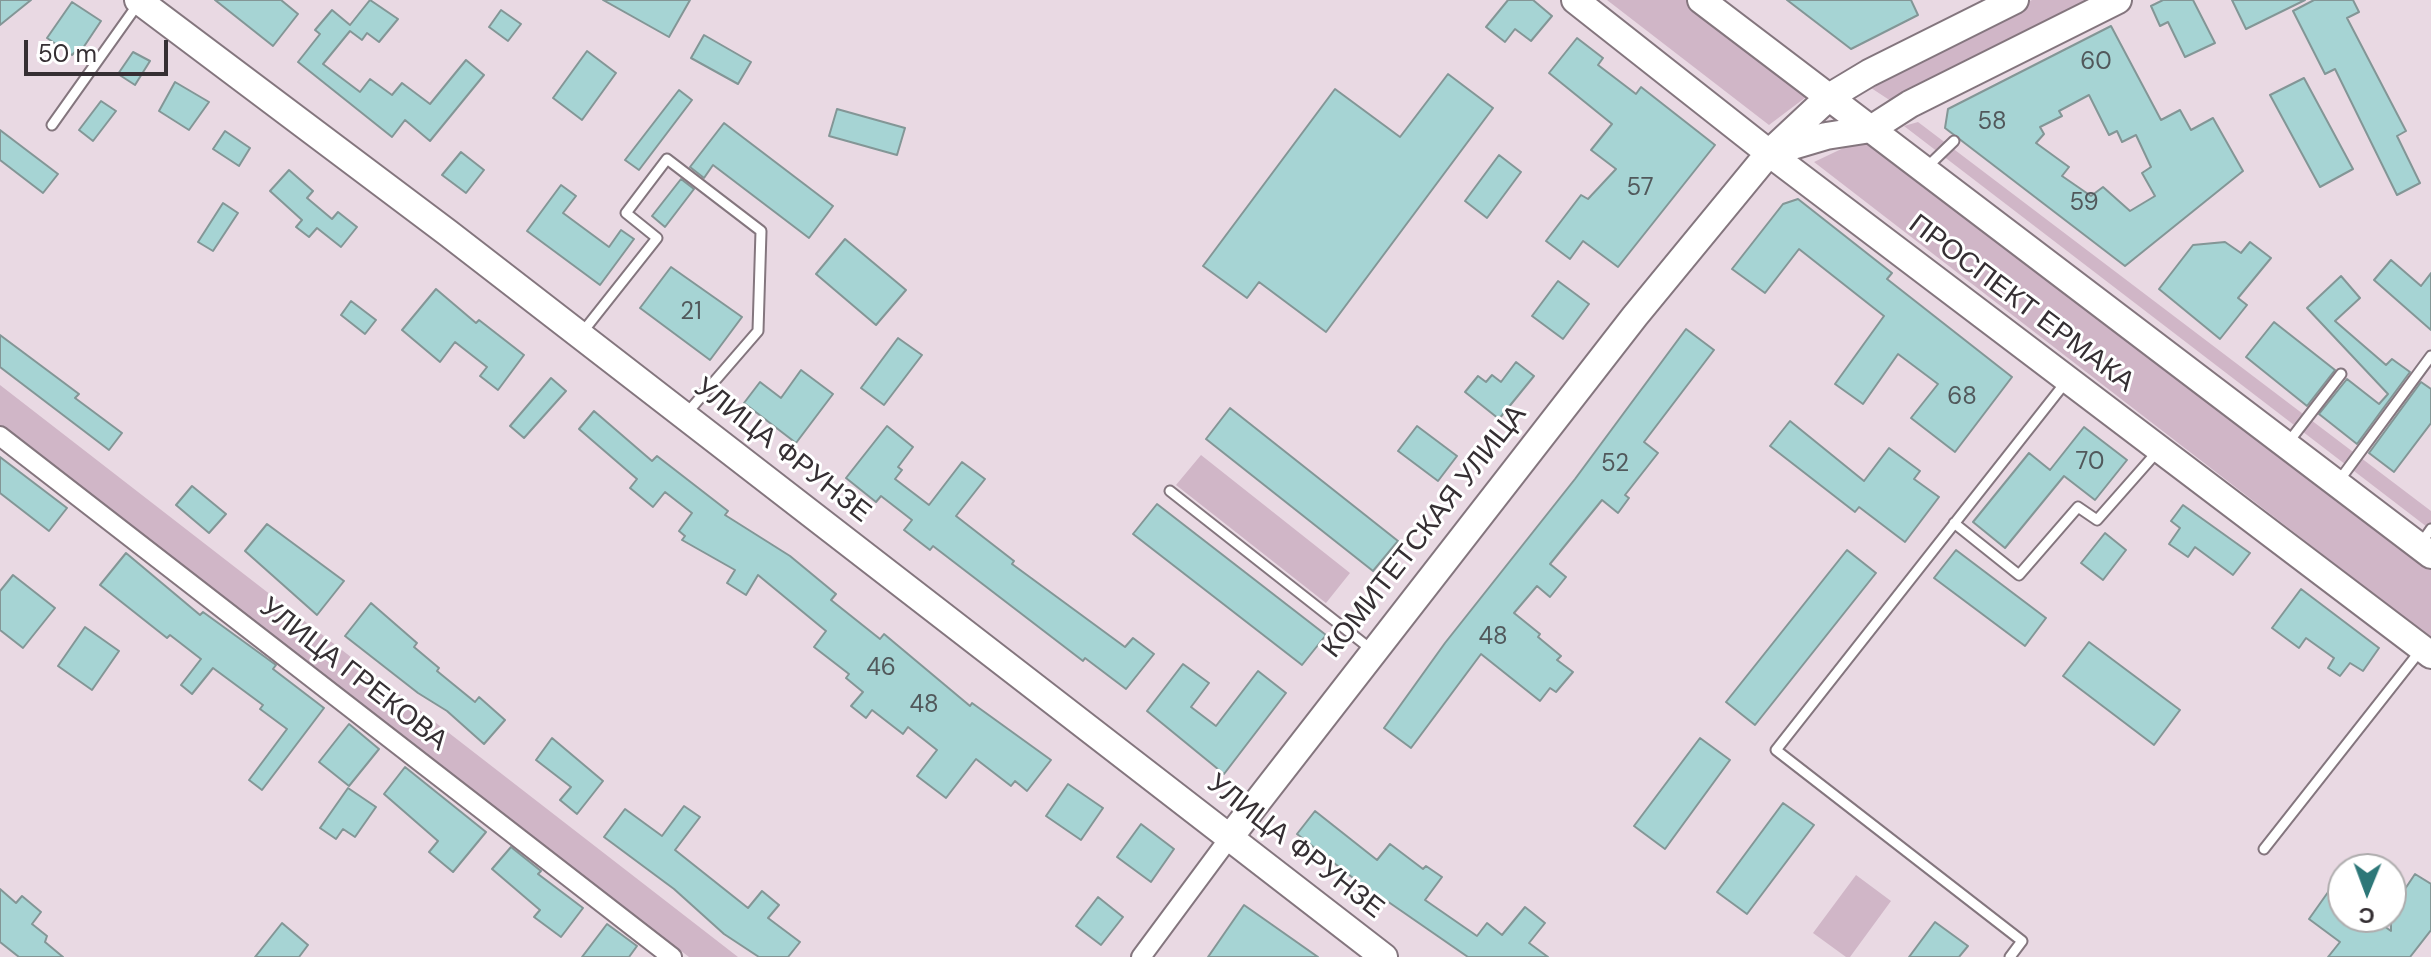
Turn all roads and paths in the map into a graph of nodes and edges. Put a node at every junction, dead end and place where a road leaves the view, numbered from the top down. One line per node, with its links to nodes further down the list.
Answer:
1 (1575, 0): 10 (street, ПРОСПЕКТ ЕРМАКА)
2 (1701, 0): 6 (street, ПРОСПЕКТ ЕРМАКА)
3 (2015, 0): 6 (street, КОМИТЕТСКАЯ УЛИЦА)
4 (2118, 0): 8 (street)
5 (139, 1): 7 (lane); 12 (street, УЛИЦА ФРУНЗЕ)
6 (1829, 97): 8 (street, ПРОСПЕКТ ЕРМАКА); 10 (street, КОМИТЕТСКАЯ УЛИЦА)
7 (52, 125)
8 (1871, 129): 10 (street); 11 (street, ПРОСПЕКТ ЕРМАКА)
9 (1954, 141): 11 (lane)
10 (1769, 153): 15 (street, ПРОСПЕКТ ЕРМАКА); 24 (street, КОМИТЕТСКАЯ УЛИЦА)
11 (1924, 170): 18 (street, ПРОСПЕКТ ЕРМАКА)
12 (580, 335): 16 (street, УЛИЦА ФРУНЗЕ); 16 (lane)
13 (2431, 356): 20 (lane)
14 (2341, 374): 18 (lane)
15 (2067, 380): 19 (street, ПРОСПЕКТ ЕРМАКА); 22 (lane)
16 (685, 416): 26 (street, УЛИЦА ФРУНЗЕ)
17 (0, 436): 28 (street, УЛИЦА ГРЕКОВА)
18 (2287, 445): 20 (street, ПРОСПЕКТ ЕРМАКА)
19 (2160, 450): 22 (lane); 25 (street, ПРОСПЕКТ ЕРМАКА)
20 (2337, 483): 23 (street, ПРОСПЕКТ ЕРМАКА)
21 (1170, 491): 24 (lane)
22 (1954, 523): 31 (lane)
23 (2427, 543)
24 (1372, 650): 26 (street, КОМИТЕТСКАЯ УЛИЦА)
25 (2427, 652): 27 (lane)
26 (1230, 837): 29 (street, КОМИТЕТСКАЯ УЛИЦА); 30 (street, УЛИЦА ФРУНЗЕ)
27 (2264, 849)
28 (672, 957)
29 (1141, 957)
30 (1384, 957)
31 (2010, 957)

